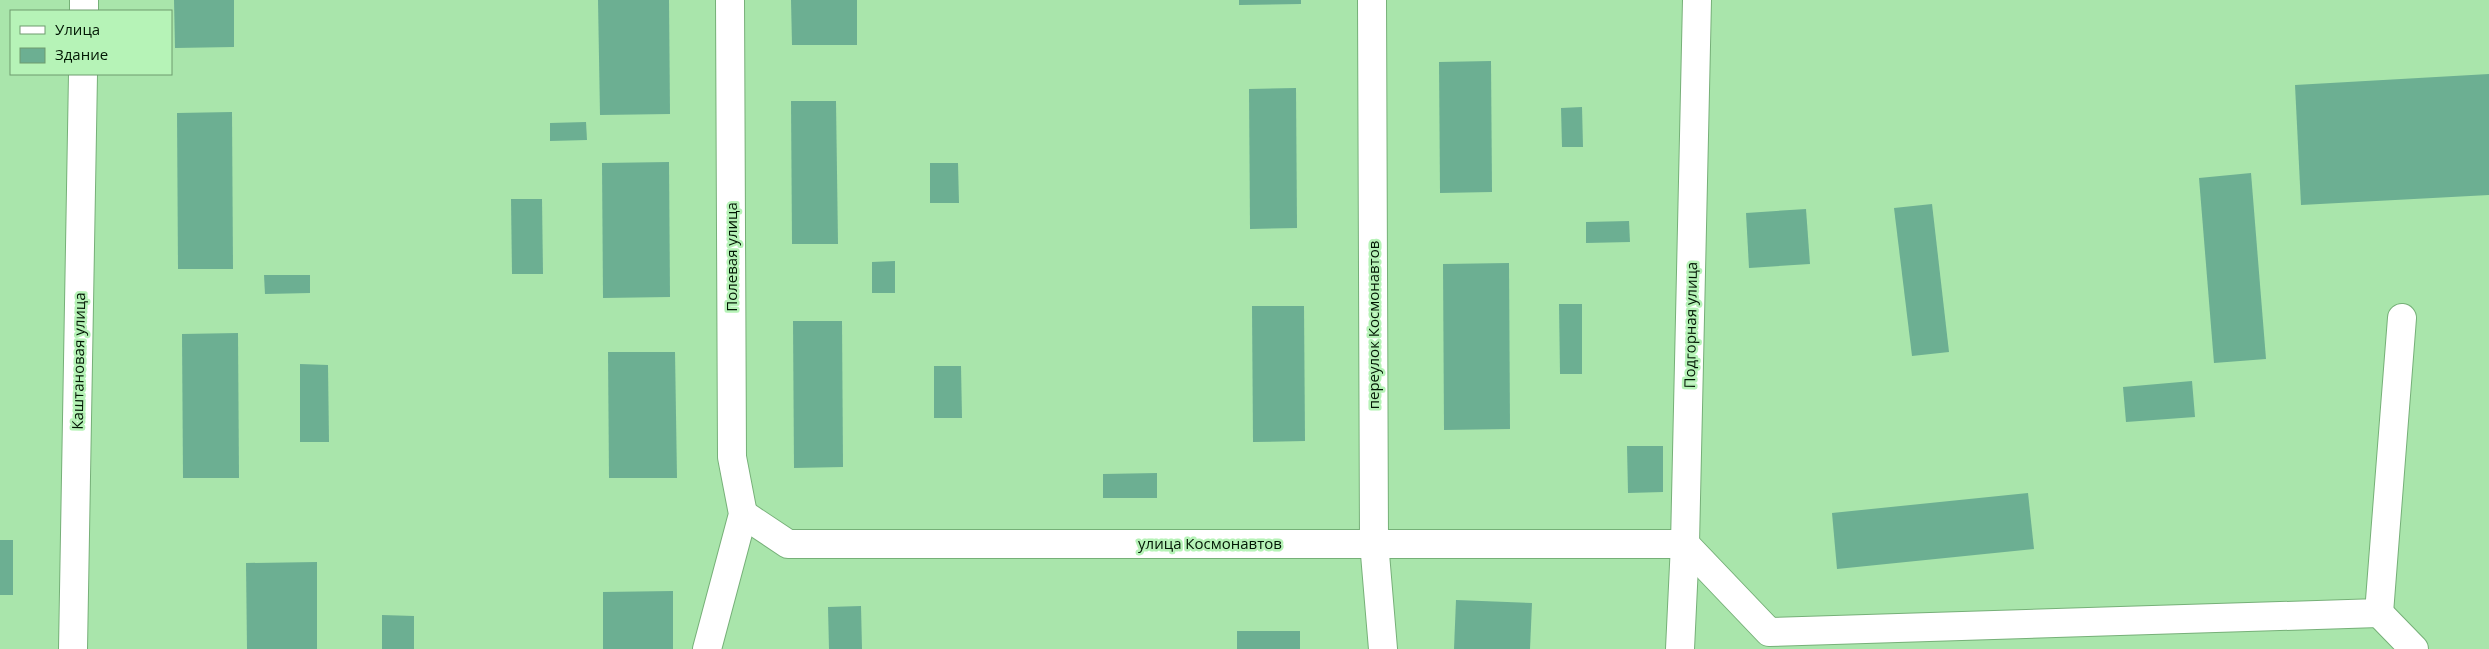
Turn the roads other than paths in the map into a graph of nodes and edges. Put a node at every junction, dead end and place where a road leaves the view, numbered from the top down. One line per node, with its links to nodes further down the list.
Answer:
1 (730, 0): 6 (street, Полевая улица)
2 (1372, 0): 7 (street, переулок Космонавтов)
3 (1697, 0): 8 (street, Подгорная улица)
4 (83, 75): 10 (street, Каштановая улица)
5 (2402, 318): 9 (street)
6 (744, 514): 7 (street, улица Космонавтов); 11 (street)
7 (1374, 542): 8 (street, улица Космонавтов); 12 (street, переулок Космонавтов)
8 (1685, 544): 9 (street); 13 (street, Подгорная улица)
9 (2379, 613): 14 (street)
10 (73, 649)
11 (706, 649)
12 (1383, 649)
13 (1680, 649)
14 (2414, 649)

